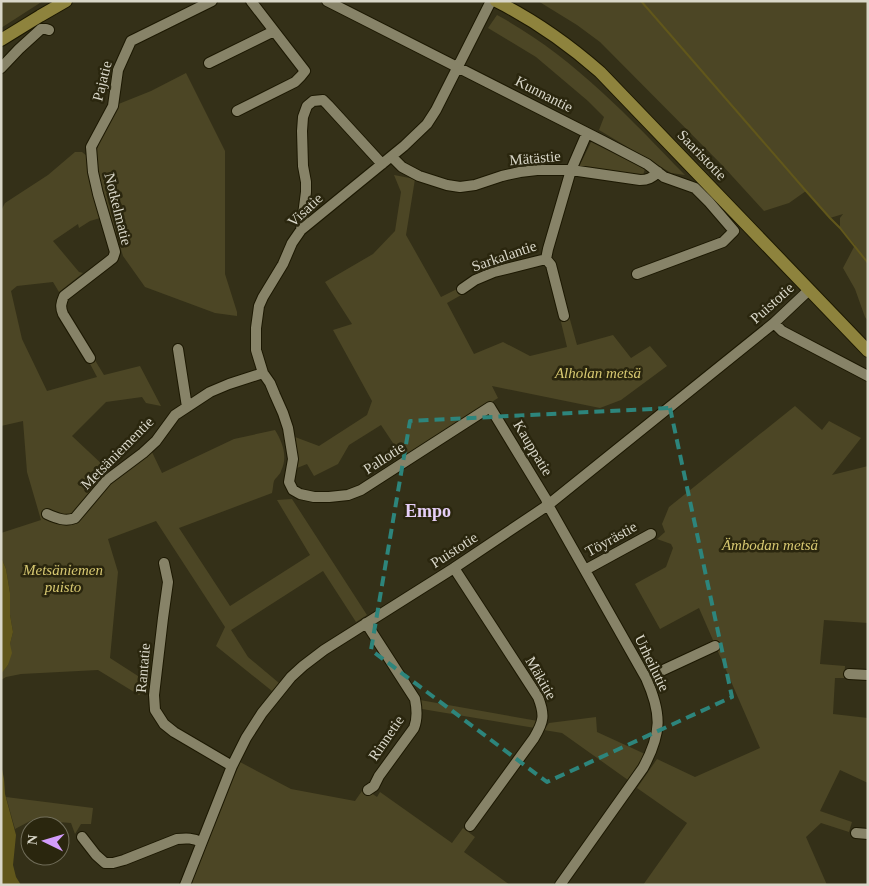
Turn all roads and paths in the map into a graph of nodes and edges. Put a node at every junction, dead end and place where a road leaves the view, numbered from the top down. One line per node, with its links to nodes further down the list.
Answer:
1 (66, 1): 9 (main road)
2 (212, 1): 15 (street, Pajatie)
3 (251, 1): 8 (street)
4 (327, 1): 12 (street, Kunnantie)
5 (491, 1): 12 (street, Visatie)
6 (496, 1): 24 (main road, Saaristotie)
7 (49, 30): 11 (street)
8 (274, 31): 10 (street); 13 (street)
9 (1, 40)
10 (210, 63)
11 (1, 68)
12 (459, 68): 14 (street, Kunnantie); 16 (street, Visatie)
13 (237, 111)
14 (587, 133): 18 (street, Sarkalantie); 19 (street, Kunnantie)
15 (91, 155): 29 (street, Notkelmatie)
16 (392, 156): 17 (street, Visatie); 18 (street, Mätästie)
17 (382, 164): 20 (street, Visatie); 20 (street)
18 (571, 170): 19 (street, Mätästie); 21 (street, Sarkalantie)
19 (658, 172): 22 (street, Kunnantie)
20 (301, 230): 30 (street, Visatie)
21 (546, 259): 23 (street, Sarkalantie); 25 (street)
22 (637, 274)
23 (462, 289)
24 (809, 290): 26 (street, Puistotie); 28 (main road, Saaristotie)
25 (564, 316)
26 (774, 323): 31 (street); 35 (street, Puistotie)
27 (178, 349): 32 (street)
28 (868, 351)
29 (90, 358)
30 (263, 373): 32 (street, Metsäniementie); 34 (street, Visatie)
31 (868, 376)
32 (187, 407): 36 (street, Metsäniementie)
33 (490, 407): 34 (street, Pallotie); 35 (street, Kauppatie)
34 (289, 482)
35 (548, 505): 39 (street, Puistotie); 40 (street, Urheilutie)
36 (46, 514)
37 (651, 534): 40 (street, Töyrästie)
38 (164, 563): 46 (street, Rantatie)
39 (454, 568): 41 (street, Puistotie); 48 (street, Mäkitie)
40 (585, 570): 45 (street, Urheilutie)
41 (366, 623): 46 (street, Puistotie); 47 (street, Rinnetie)
42 (715, 646): 45 (street)
43 (849, 674): 44 (street)
44 (868, 675)
45 (646, 678): 54 (street, Urheilutie)
46 (232, 766): 52 (street, Puistotie)
47 (368, 790)
48 (470, 826)
49 (856, 834): 50 (street)
50 (868, 834)
51 (82, 838): 52 (street)
52 (202, 842): 53 (street, Puistotie)
53 (185, 885)
54 (560, 885)

